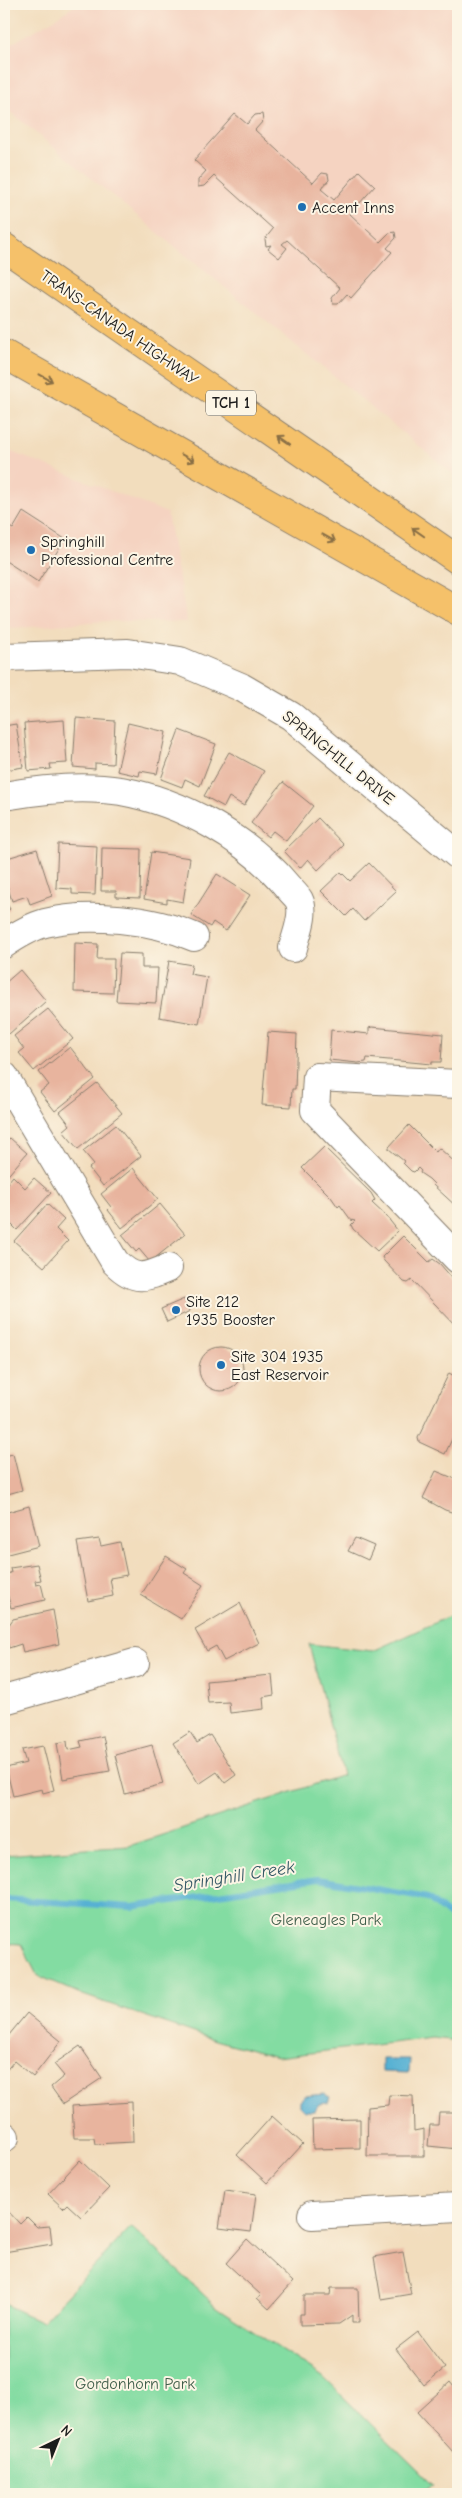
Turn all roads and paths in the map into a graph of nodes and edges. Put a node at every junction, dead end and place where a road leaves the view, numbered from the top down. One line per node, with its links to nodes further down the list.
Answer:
1 (4, 247): 3 (highway, TRANS-CANADA HIGHWAY / TCH 1, one-way to 1)
2 (4, 354): 4 (highway, one-way to 4)
3 (458, 560)
4 (458, 610)
5 (4, 657): 7 (street, SPRINGHILL DRIVE)
6 (4, 796): 10 (street)
7 (458, 854)
8 (194, 936): 9 (street)
9 (4, 944)
10 (293, 948)
11 (4, 1076): 14 (street)
12 (458, 1084): 13 (street)
13 (458, 1259)
14 (168, 1268)
15 (135, 1663): 16 (street)
16 (4, 1700)
17 (458, 2208): 18 (street)
18 (312, 2215)

